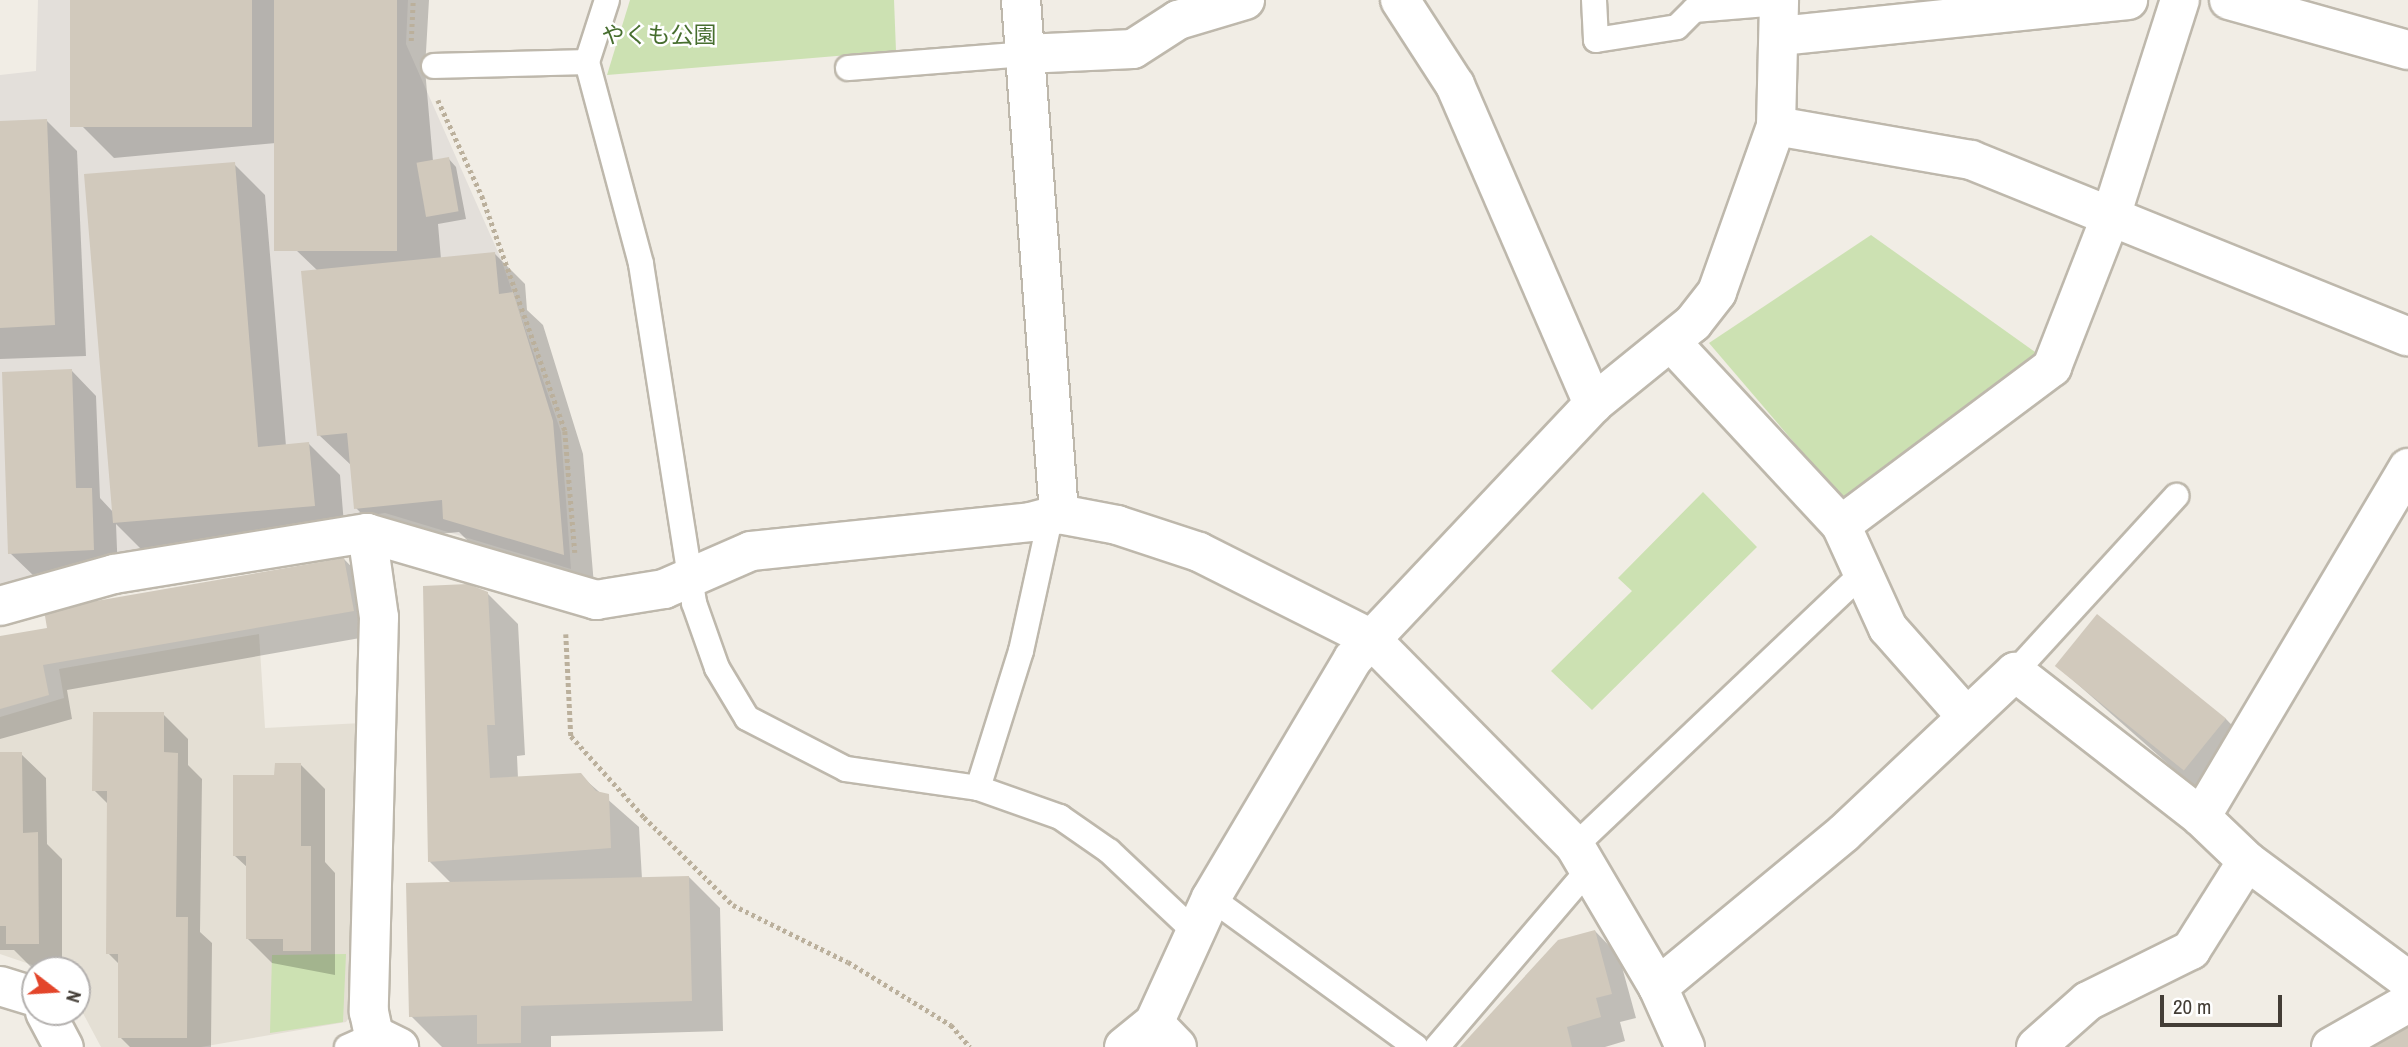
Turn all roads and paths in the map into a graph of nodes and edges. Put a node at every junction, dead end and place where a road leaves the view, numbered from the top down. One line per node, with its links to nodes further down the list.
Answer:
1 (413, 0): 11 (path)
2 (607, 0): 14 (lane)
3 (1021, 0): 13 (street)
4 (1245, 0): 13 (street)
5 (1400, 0): 22 (street)
6 (1594, 0): 10 (lane)
7 (2128, 0): 10 (street)
8 (2180, 0): 19 (street)
9 (2229, 0): 12 (street)
10 (1779, 13): 18 (street)
11 (415, 50)
12 (2408, 50)
13 (1025, 54): 16 (lane); 25 (street)
14 (587, 62): 15 (lane); 29 (lane)
15 (434, 66)
16 (848, 68)
17 (436, 96): 30 (path)
18 (1776, 126): 19 (street); 21 (street)
19 (2111, 216): 20 (street); 26 (street)
20 (2408, 337)
21 (1671, 342): 22 (street); 26 (street)
22 (1593, 404): 32 (street)
23 (2408, 468): 36 (street)
24 (2176, 496): 33 (lane)
25 (1055, 514): 29 (street); 32 (street); 35 (lane)
26 (1841, 526): 28 (street)
27 (367, 533): 30 (street); 31 (street); 48 (street)
28 (1863, 573): 34 (street); 37 (lane)
29 (692, 575): 30 (street); 35 (lane)
30 (571, 593): 50 (path)
31 (0, 606)
32 (1370, 638): 37 (street); 39 (street)
33 (2015, 672): 34 (street); 36 (street)
34 (1964, 714): 43 (street)
35 (978, 788): 40 (lane)
36 (2201, 817): 38 (street)
37 (1583, 857): 43 (street); 53 (lane)
38 (2247, 861): 41 (street); 55 (street)
39 (1212, 898): 40 (street); 52 (lane)
40 (1194, 931): 47 (street)
41 (2408, 980)
42 (0, 986): 44 (street)
43 (1658, 987): 54 (street)
44 (21, 993)
45 (2408, 1003): 56 (street)
46 (53, 1026): 49 (street)
47 (1166, 1035): 51 (street)
48 (373, 1043)
49 (64, 1047)
50 (970, 1047)
51 (1124, 1047)
52 (1416, 1047)
53 (1437, 1047)
54 (1685, 1047)
55 (2036, 1047)
56 (2330, 1047)

